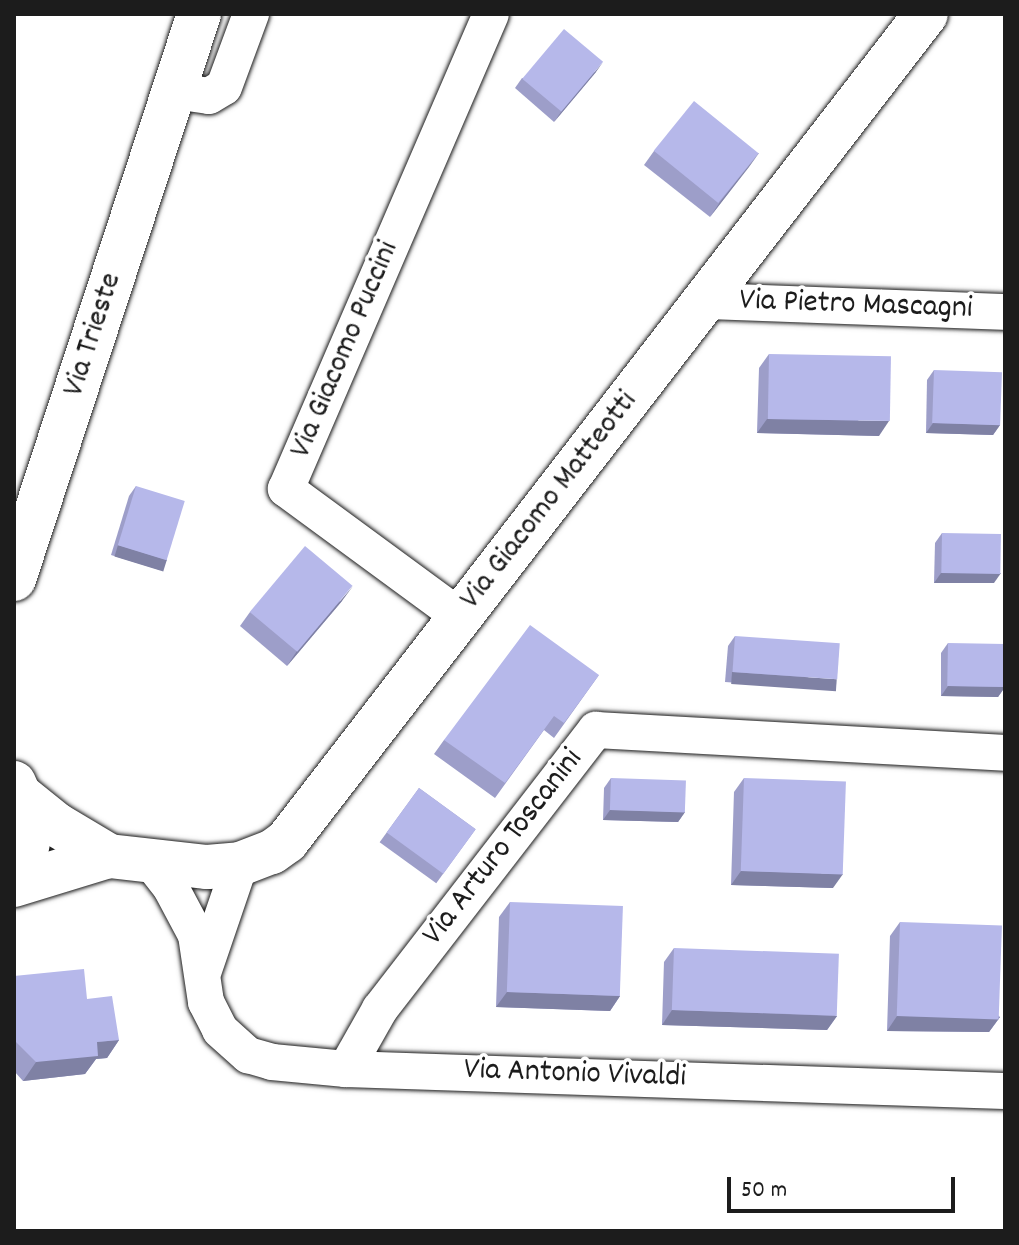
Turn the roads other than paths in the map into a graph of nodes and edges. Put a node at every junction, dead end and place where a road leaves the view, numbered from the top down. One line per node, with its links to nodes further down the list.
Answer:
1 (199, 14): 5 (street, Via Trieste)
2 (251, 14): 5 (street)
3 (491, 14): 9 (street, Via Giacomo Puccini)
4 (926, 14): 6 (street, Via Giacomo Matteotti)
5 (174, 91): 8 (street, Via Trieste)
6 (706, 301): 7 (street, Via Pietro Mascagni); 9 (street, Via Giacomo Matteotti)
7 (1005, 312)
8 (14, 579)
9 (459, 616): 13 (street, Via Giacomo Matteotti)
10 (1005, 753): 16 (street, Via Arturo Toscanini)
11 (18, 790): 12 (street); 14 (street)
12 (129, 858): 13 (street, Via Giacomo Matteotti); 14 (street); 15 (street, Via Antonio Vivaldi)
13 (240, 864): 15 (street, Via Antonio Vivaldi)
14 (14, 883)
15 (204, 970): 16 (street, Via Antonio Vivaldi)
16 (346, 1069): 17 (street, Via Antonio Vivaldi)
17 (1005, 1091)

